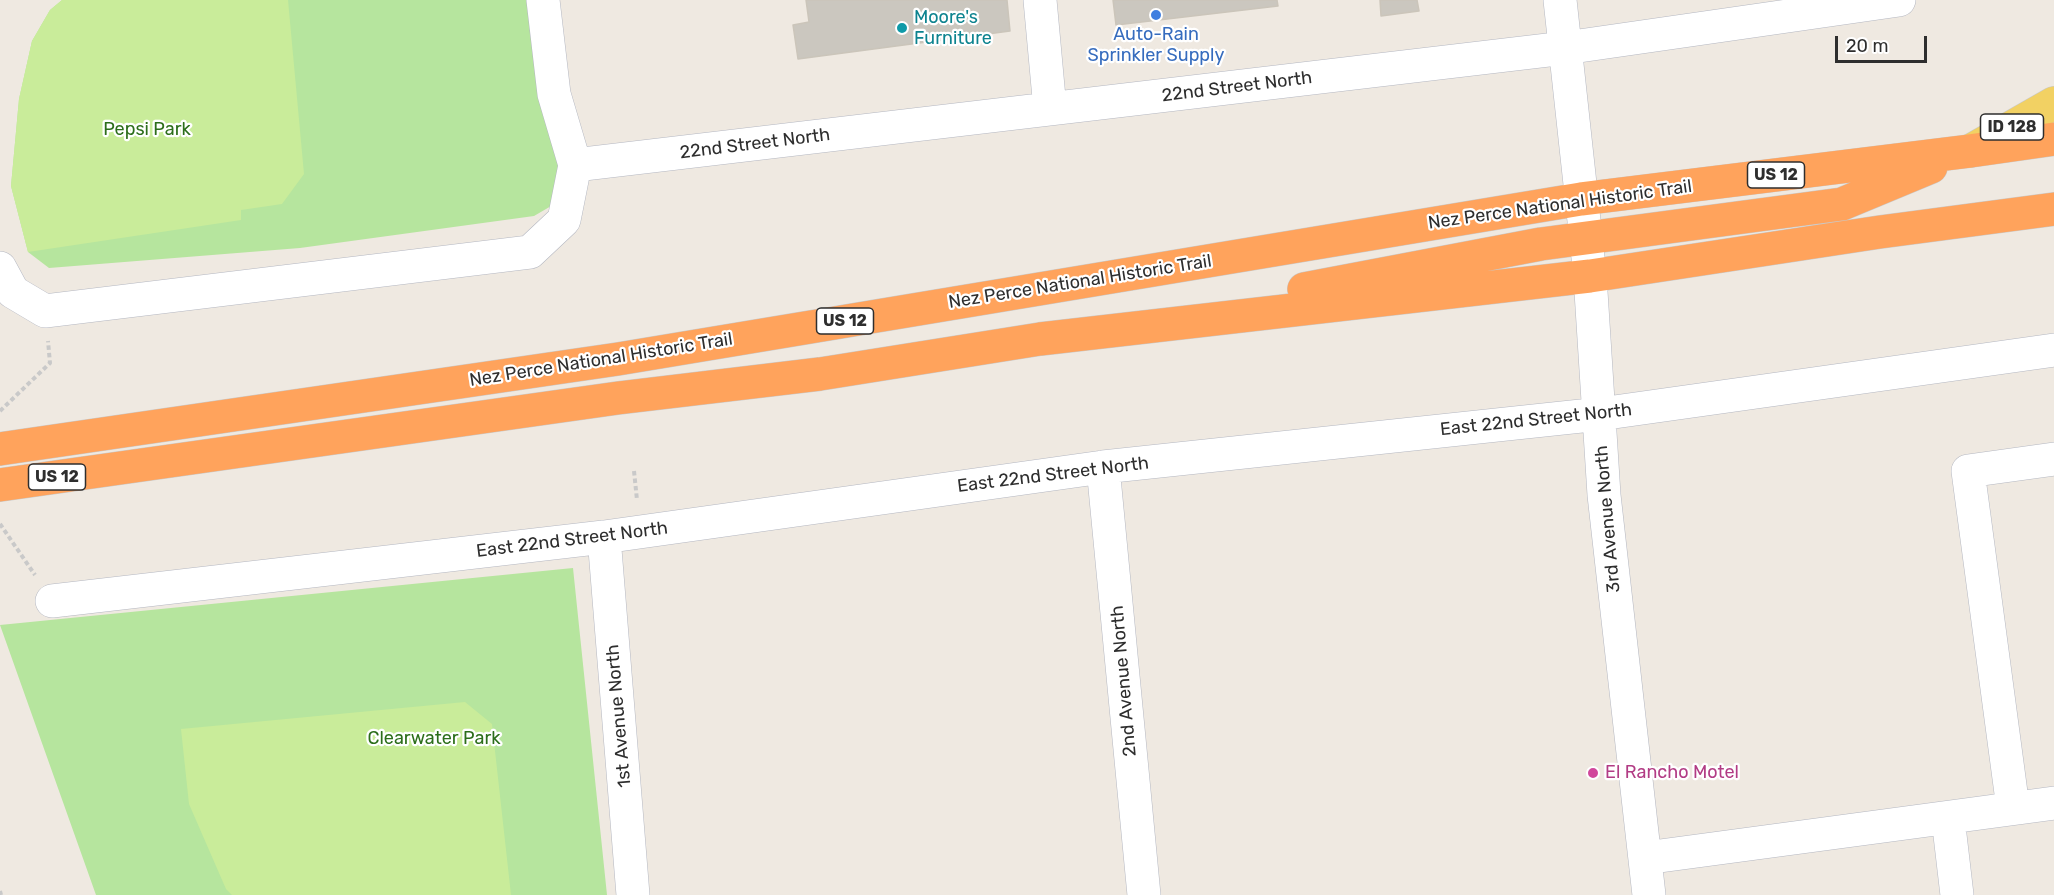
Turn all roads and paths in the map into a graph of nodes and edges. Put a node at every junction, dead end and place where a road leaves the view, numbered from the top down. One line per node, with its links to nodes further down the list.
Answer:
1 (543, 0): 11 (street)
2 (1040, 0): 8 (street)
3 (1560, 0): 6 (street, 3rd Avenue North)
4 (1899, 0): 5 (street, 22nd Street North)
5 (1812, 6): 6 (street, 22nd Street North)
6 (1565, 48): 8 (street, 22nd Street North); 12 (street, 3rd Avenue North)
7 (2054, 103): 10 (main road, ID 128)
8 (1050, 109): 11 (street, 22nd Street North)
9 (2054, 139): 10 (highway, Nez Perce National Historic Trail / US 12)
10 (1970, 151): 12 (highway, Nez Perce National Historic Trail / US 12); 14 (highway)
11 (575, 165): 17 (street)
12 (1581, 199): 14 (street, 3rd Avenue North); 22 (highway, Nez Perce National Historic Trail / US 12)
13 (2054, 209): 16 (highway, US 12)
14 (1585, 237): 16 (street, 3rd Avenue North); 18 (highway)
15 (0, 268): 17 (street)
16 (1590, 276): 18 (highway, US 12); 21 (street, 3rd Avenue North)
17 (45, 311): 20 (path)
18 (1040, 339): 26 (highway, US 12)
19 (2054, 350): 21 (street, East 22nd Street North)
20 (0, 411)
21 (1600, 414): 24 (street, East 22nd Street North); 34 (street, 3rd Avenue North)
22 (0, 449)
23 (2054, 459): 32 (street)
24 (1103, 467): 29 (street, East 22nd Street North); 36 (street, 2nd Avenue North)
25 (634, 471): 27 (path)
26 (0, 484)
27 (638, 503)
28 (0, 524): 30 (path)
29 (604, 537): 30 (street, East 22nd Street North); 35 (street, 1st Avenue North)
30 (52, 601)
31 (2054, 803): 32 (street)
32 (2013, 808): 33 (street)
33 (1948, 818): 34 (street); 38 (street)
34 (1644, 858): 37 (street, 3rd Avenue North)
35 (633, 895)
36 (1144, 895)
37 (1649, 895)
38 (1957, 895)

